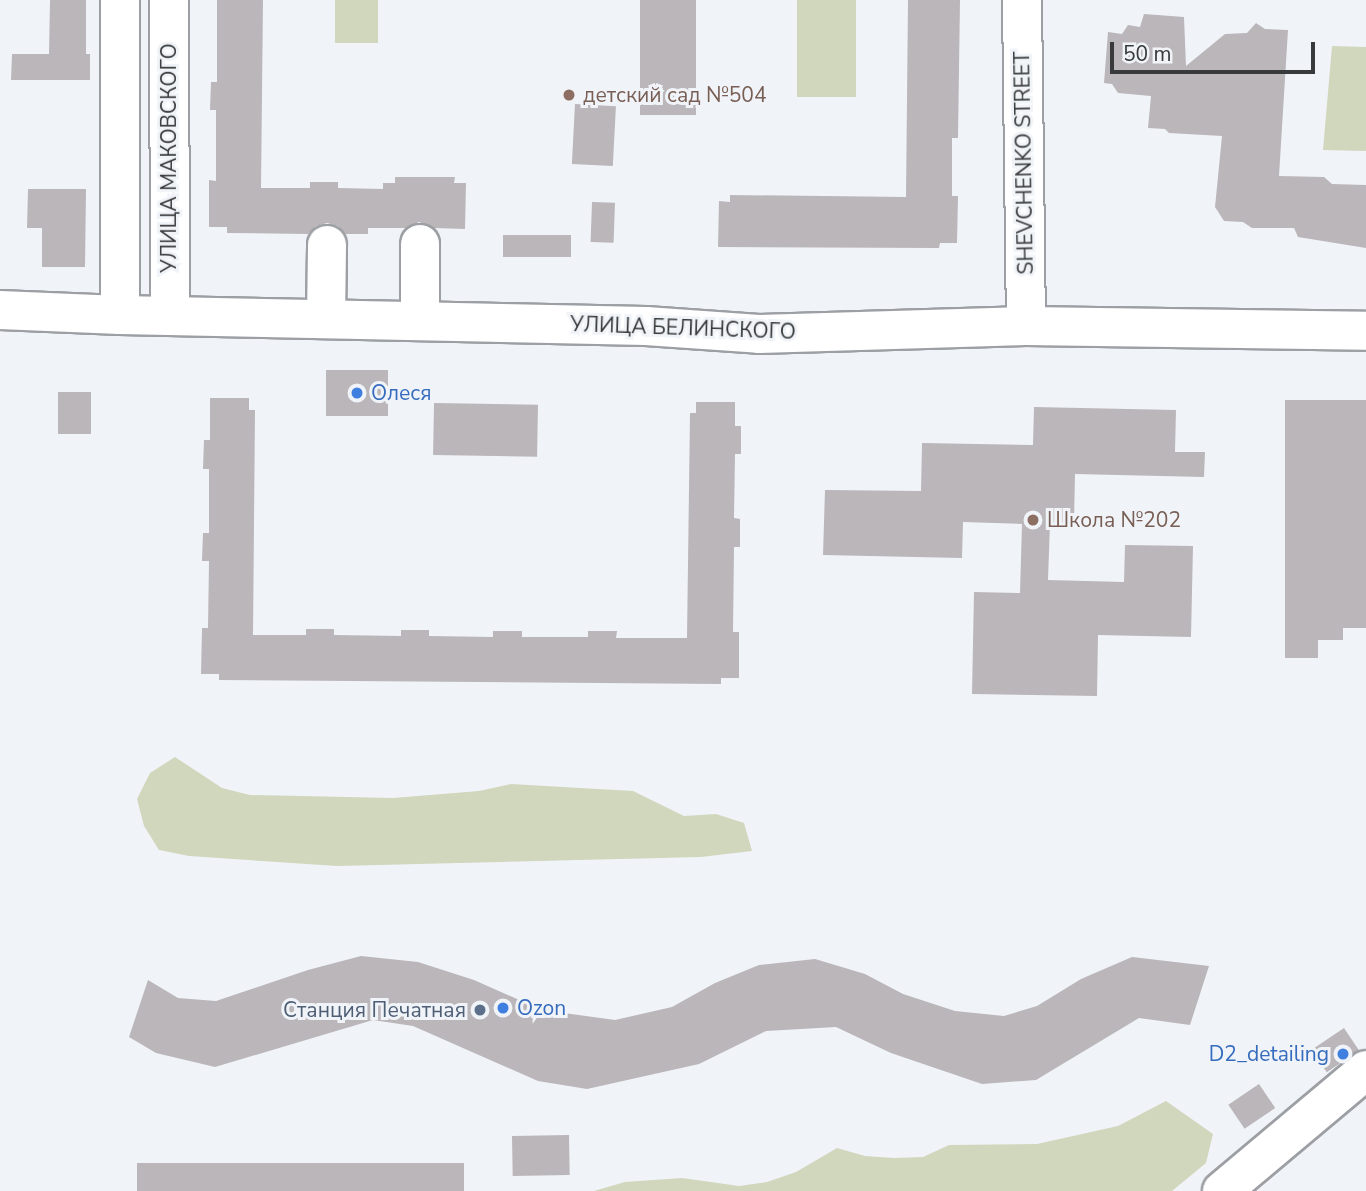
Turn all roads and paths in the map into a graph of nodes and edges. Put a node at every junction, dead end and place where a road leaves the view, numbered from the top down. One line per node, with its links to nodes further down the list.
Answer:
1 (120, 0): 7 (street)
2 (169, 0): 8 (street, УЛИЦА МАКОВСКОГО)
3 (1022, 0): 11 (street, SHEVCHENKO STREET)
4 (420, 244): 10 (street)
5 (327, 245): 9 (street)
6 (0, 310): 7 (street, УЛИЦА БЕЛИНСКОГО)
7 (120, 315): 8 (street, УЛИЦА БЕЛИНСКОГО)
8 (170, 316): 9 (street, УЛИЦА БЕЛИНСКОГО)
9 (326, 319): 10 (street, УЛИЦА БЕЛИНСКОГО)
10 (420, 320): 11 (street, УЛИЦА БЕЛИНСКОГО)
11 (1026, 326): 12 (street, УЛИЦА БЕЛИНСКОГО)
12 (1366, 331)
13 (1366, 1070): 14 (street)
14 (1222, 1191)

